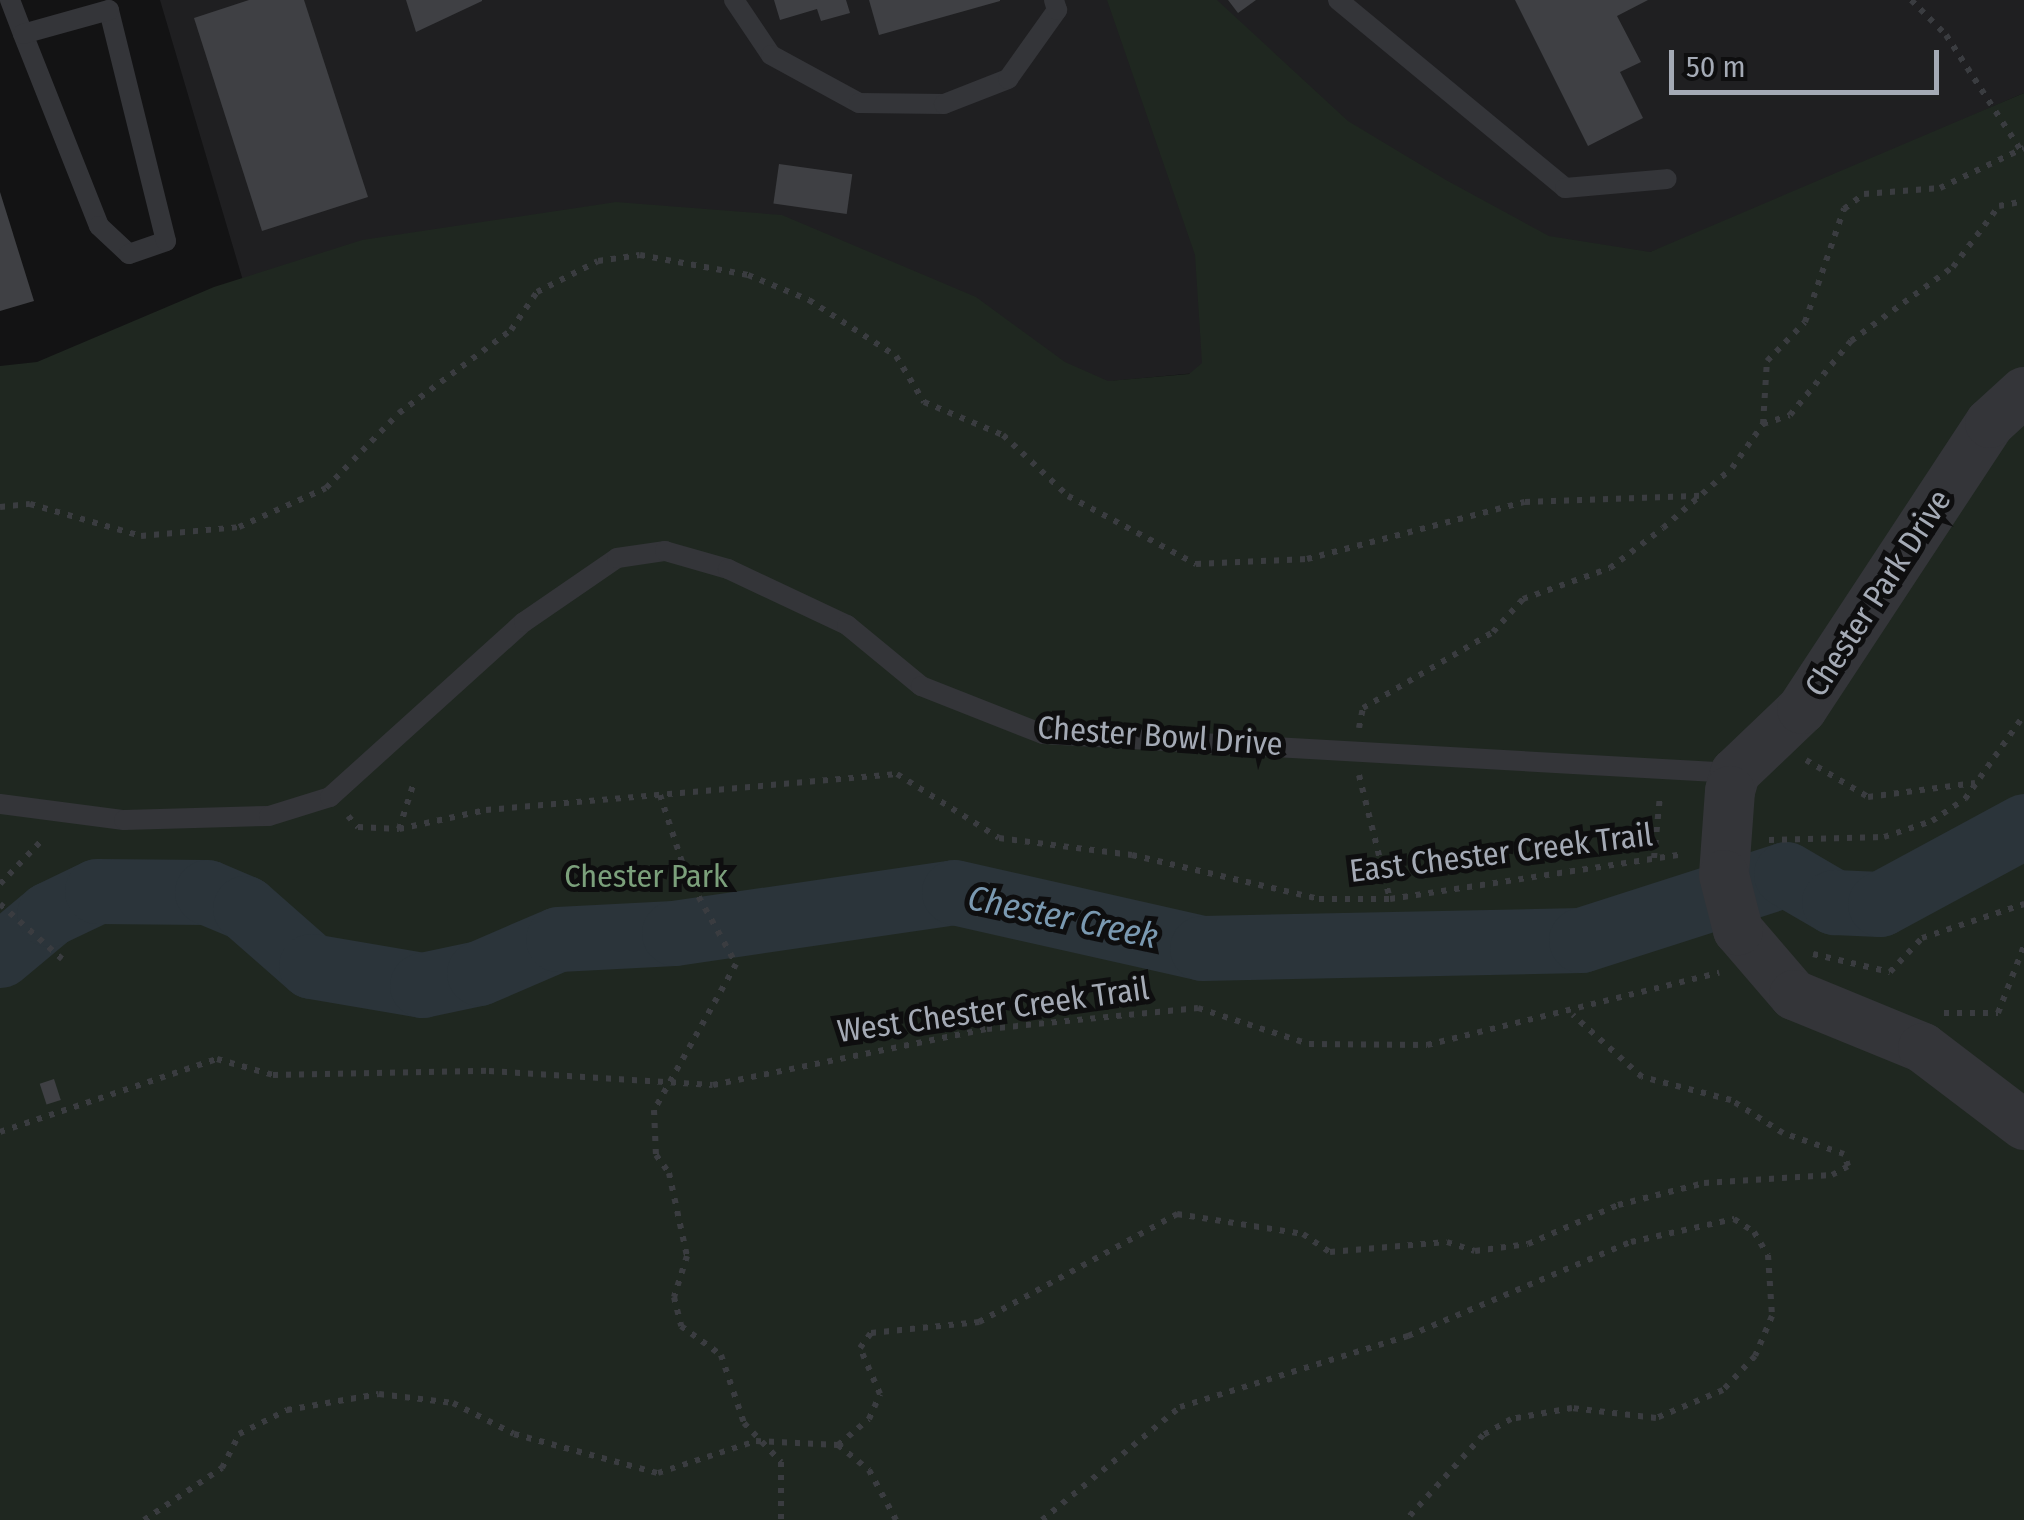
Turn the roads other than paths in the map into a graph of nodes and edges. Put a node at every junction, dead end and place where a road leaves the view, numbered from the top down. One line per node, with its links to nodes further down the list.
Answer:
1 (10, 0): 5 (lane)
2 (734, 0): 3 (lane)
3 (1054, 0)
4 (1338, 0): 6 (lane)
5 (23, 34): 5 (lane)
6 (1667, 179)
7 (2024, 392): 8 (street, Chester Park Drive)
8 (1732, 782): 9 (lane, Chester Bowl Drive); 10 (street, bridge)
9 (0, 804)
10 (2024, 1125)

